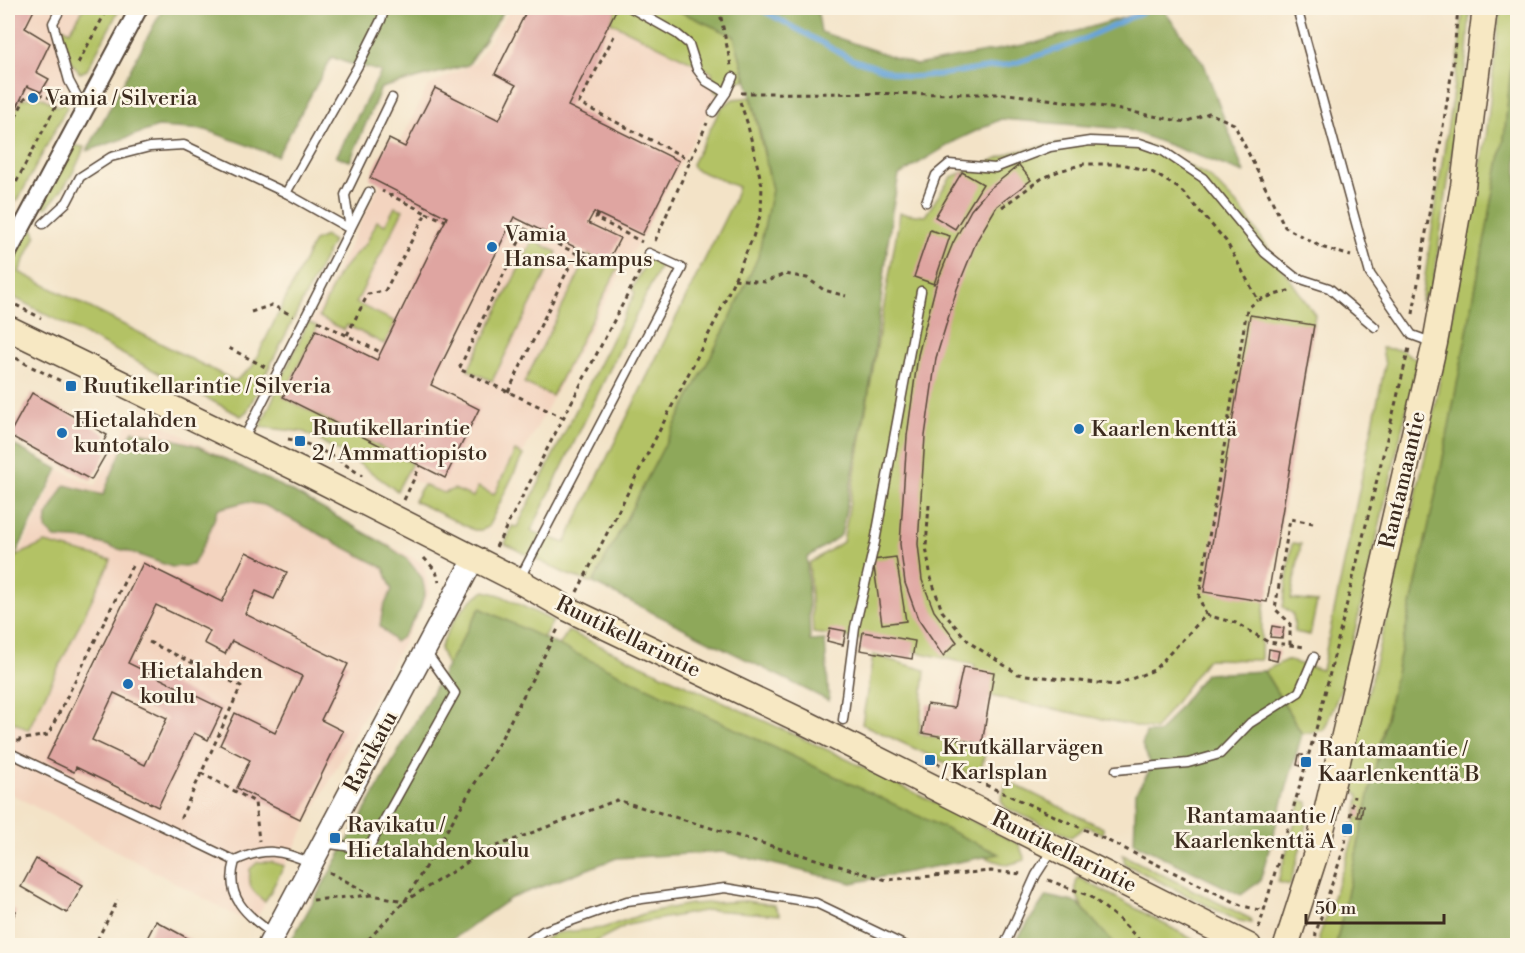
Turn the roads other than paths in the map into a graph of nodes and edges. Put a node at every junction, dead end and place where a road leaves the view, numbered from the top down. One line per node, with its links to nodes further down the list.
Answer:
1 (61, 8): 10 (lane)
2 (139, 8): 10 (street)
3 (385, 8): 13 (lane)
4 (632, 8): 8 (lane)
5 (1297, 8): 22 (lane)
6 (1485, 8): 22 (main road, Rantamaantie)
7 (733, 77): 8 (lane)
8 (726, 93): 11 (lane)
9 (392, 98): 16 (lane)
10 (84, 109): 18 (street)
11 (713, 112)
12 (369, 192): 16 (lane)
13 (286, 193): 15 (lane); 16 (lane)
14 (926, 202): 20 (lane)
15 (43, 224)
16 (350, 229): 23 (lane)
17 (651, 250): 25 (lane)
18 (8, 253)
19 (921, 291): 28 (lane)
20 (1376, 327)
21 (8, 328): 23 (main road, Ruutikellarintie)
22 (1435, 343): 40 (main road, Rantamaantie)
23 (242, 443): 24 (main road, Ruutikellarintie)
24 (474, 558): 25 (main road, Ruutikellarintie); 26 (street, Ravikatu)
25 (519, 581): 32 (main road, Ruutikellarintie)
26 (425, 650): 31 (street, Ravikatu); 31 (lane)
27 (1314, 657): 30 (lane)
28 (843, 720)
29 (9, 752): 33 (lane)
30 (1116, 770)
31 (322, 843): 34 (street, Ravikatu)
32 (1053, 848): 36 (main road, Ruutikellarintie); 39 (lane)
33 (236, 861): 34 (lane); 35 (lane)
34 (311, 864): 35 (street, Ravikatu)
35 (271, 940)
36 (1254, 940)
37 (522, 945): 38 (lane)
38 (906, 945)
39 (1004, 945)
40 (1286, 945)

